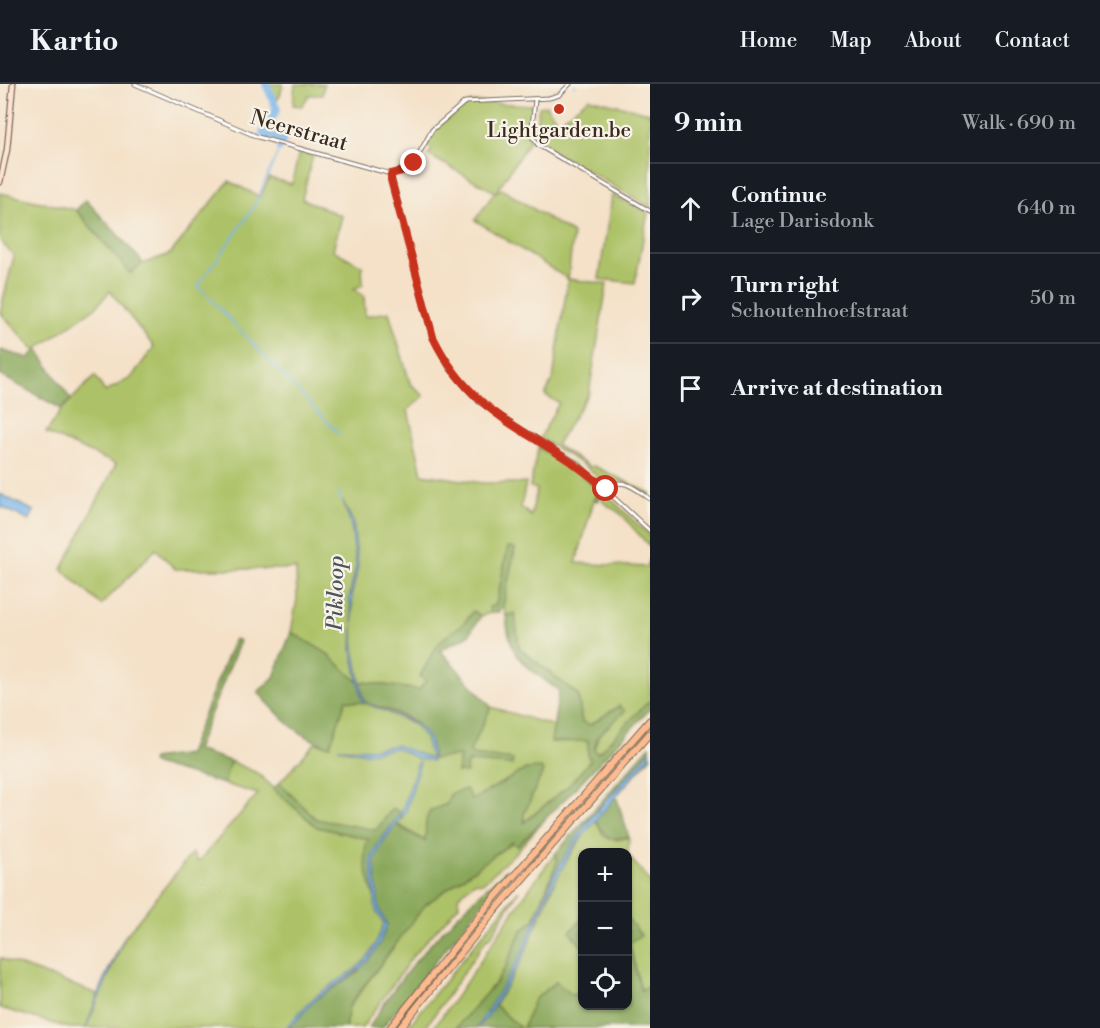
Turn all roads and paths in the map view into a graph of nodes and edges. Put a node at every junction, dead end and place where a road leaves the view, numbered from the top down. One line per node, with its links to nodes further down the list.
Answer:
1 (13, 84): 6 (street)
2 (135, 84): 5 (street, Neerstraat)
3 (570, 84): 4 (street)
4 (535, 100): 5 (street); 7 (street)
5 (391, 174): 8 (street)
6 (0, 182)
7 (650, 211)
8 (606, 489): 9 (street); 10 (street)
9 (650, 499)
10 (650, 531)
11 (650, 720): 13 (highway)
12 (650, 733): 14 (highway)
13 (390, 1028)
14 (400, 1028)

